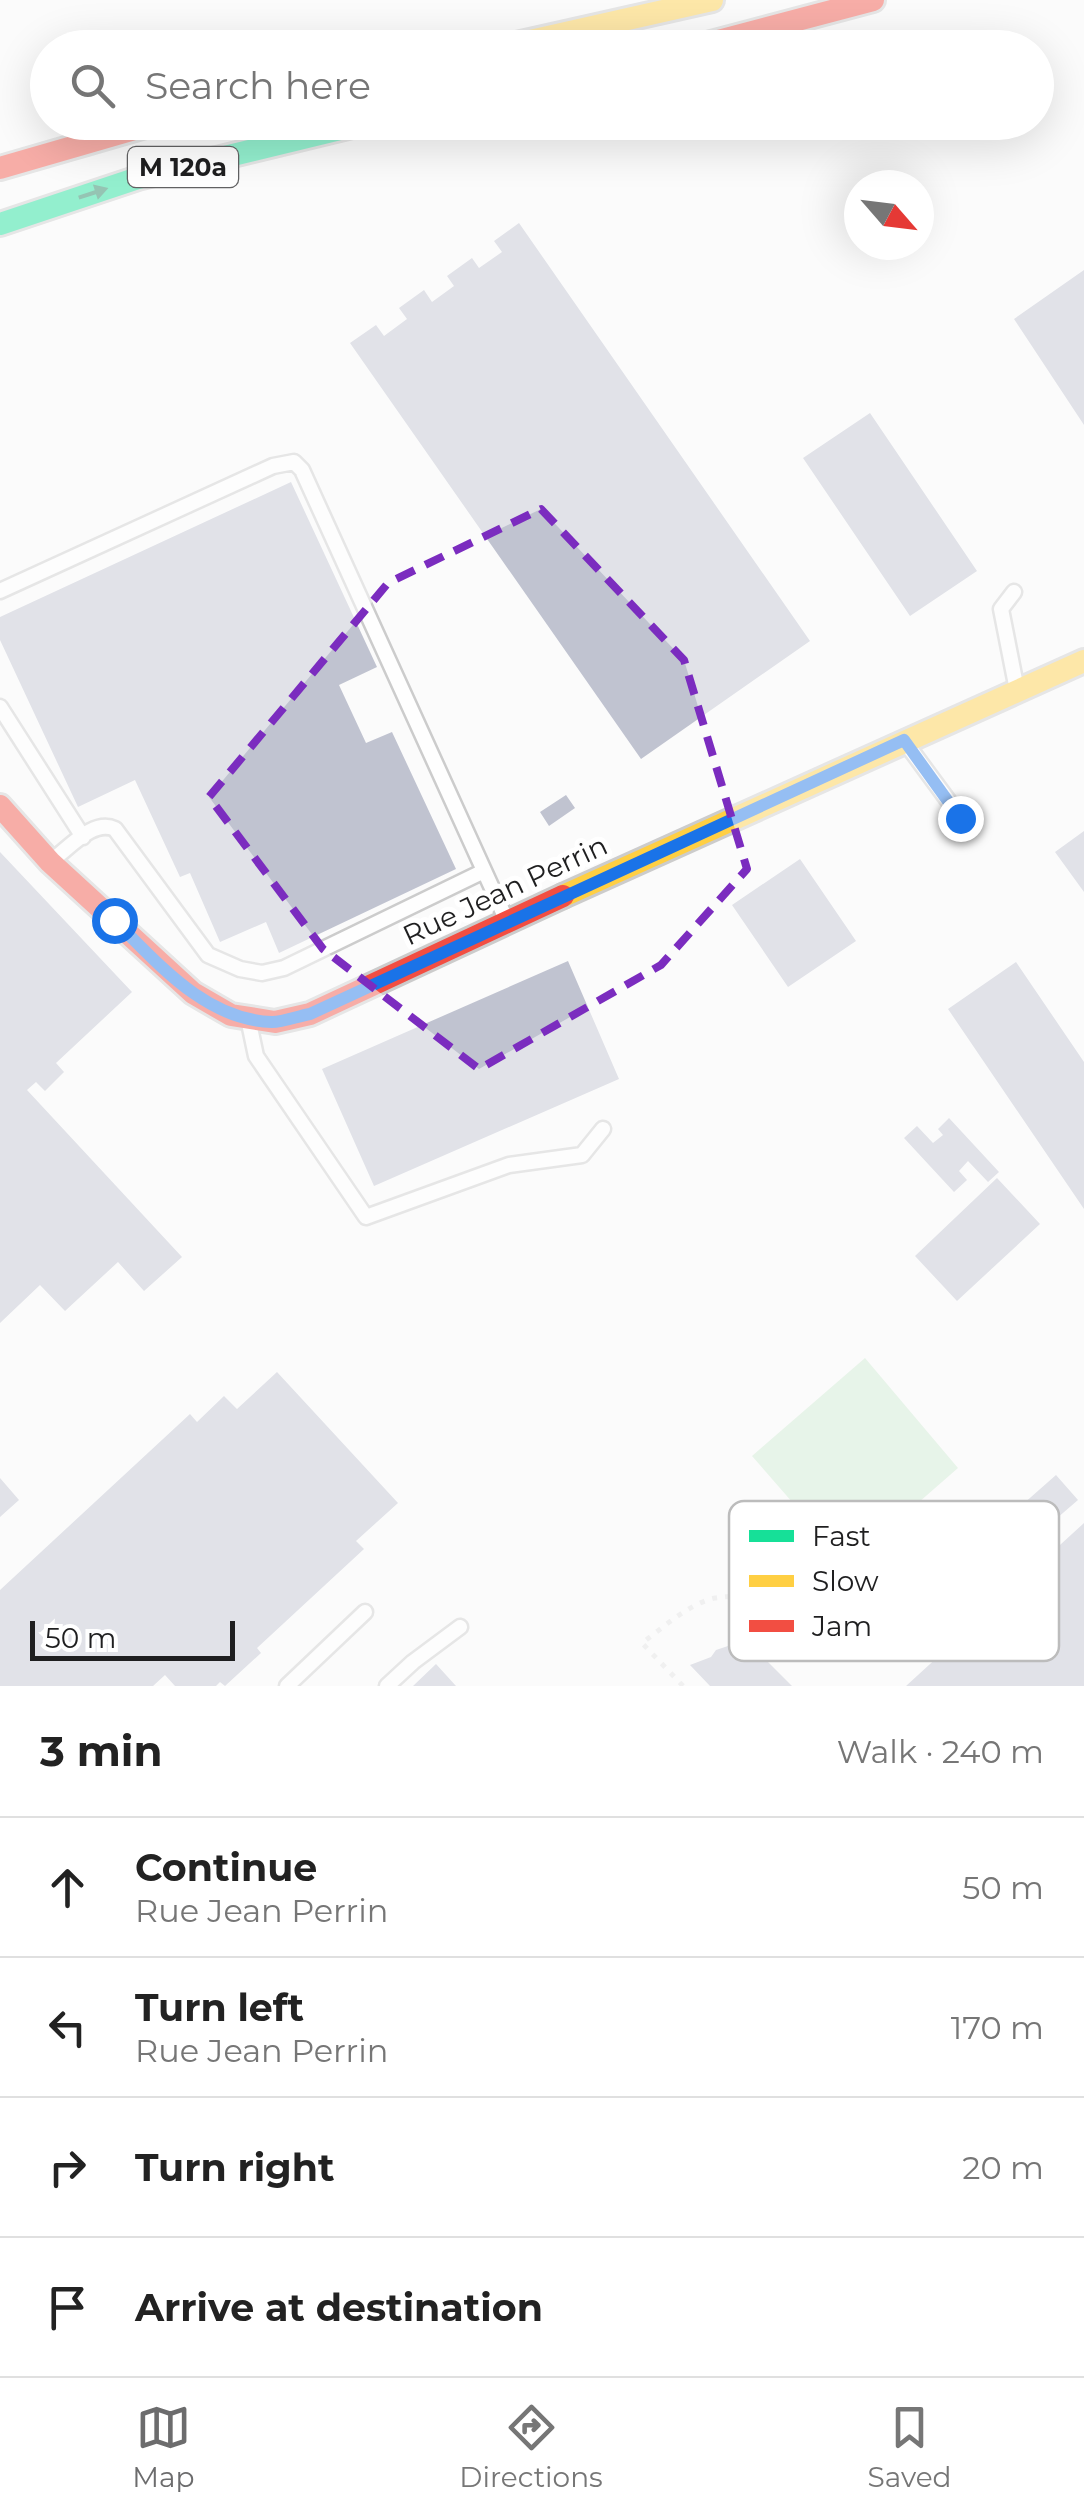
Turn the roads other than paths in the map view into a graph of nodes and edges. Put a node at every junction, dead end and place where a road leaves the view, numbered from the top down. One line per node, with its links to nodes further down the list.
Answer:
1 (712, 0): 3 (street)
2 (872, 0): 4 (street)
3 (578, 30)
4 (760, 30)
5 (97, 140): 7 (street, M 120a)
6 (295, 140): 8 (street, M 120a, one-way to 6)
7 (0, 168)
8 (0, 224)
9 (0, 591): 19 (lane)
10 (1014, 592): 12 (lane)
11 (1084, 661): 12 (street, Rue Jean Perrin)
12 (1017, 691): 14 (street, Rue Jean Perrin)
13 (0, 707): 17 (lane)
14 (904, 740): 16 (lane); 20 (street, Rue Jean Perrin)
15 (0, 806): 18 (street, Rue Jean Perrin)
16 (960, 818)
17 (83, 837): 18 (lane); 19 (lane)
18 (50, 862): 21 (street, Rue Jean Perrin)
19 (484, 871): 20 (lane)
20 (508, 922): 21 (street, Rue Jean Perrin)
21 (248, 1018): 22 (lane)
22 (602, 1129)
23 (365, 1612): 25 (lane)
24 (460, 1627): 26 (lane)
25 (287, 1686)
26 (387, 1686)

